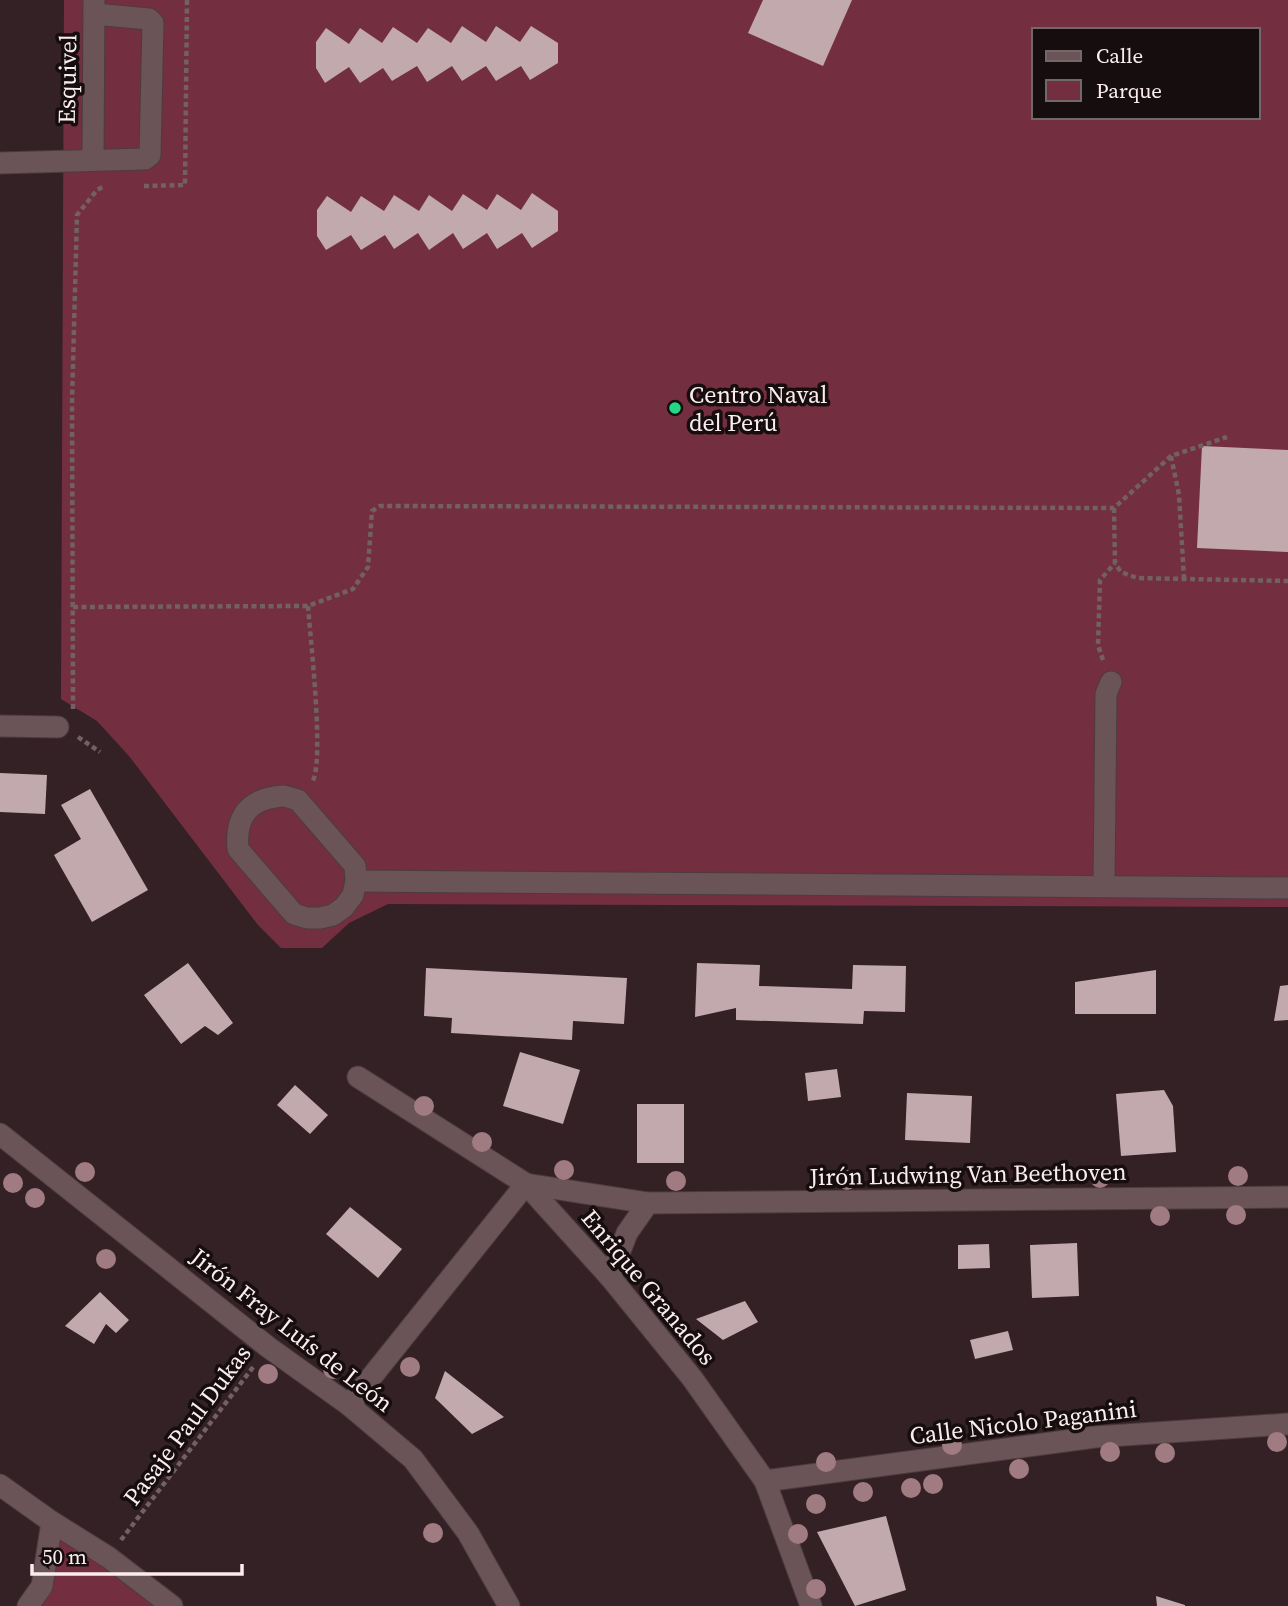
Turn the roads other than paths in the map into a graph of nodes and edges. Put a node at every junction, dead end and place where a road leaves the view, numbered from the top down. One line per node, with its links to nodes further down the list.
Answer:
1 (94, 7): 2 (street, Esquivel); 2 (street)
2 (93, 159): 3 (street)
3 (0, 163)
4 (1111, 682): 8 (street)
5 (0, 726): 6 (street)
6 (68, 726)
7 (356, 881): 7 (street); 8 (street)
8 (1104, 885): 9 (street)
9 (1288, 888)
10 (358, 1077): 12 (street, Enrique Granados)
11 (0, 1134): 16 (street, Jirón Fray Luís de León)
12 (526, 1184): 14 (street, Jirón Ludwing Van Beethoven); 15 (street, Enrique Granados); 16 (street)
13 (1288, 1197): 14 (street, Jirón Ludwing Van Beethoven)
14 (648, 1203): 15 (street)
15 (610, 1277): 18 (street, Enrique Granados)
16 (349, 1405): 23 (street, Jirón Fray Luís de León)
17 (1288, 1424): 18 (street, Calle Nicolo Paganini)
18 (765, 1481): 24 (street, Enrique Granados)
19 (0, 1485): 20 (street)
20 (52, 1522): 21 (street); 22 (street)
21 (29, 1606)
22 (172, 1606)
23 (509, 1606)
24 (811, 1606)

